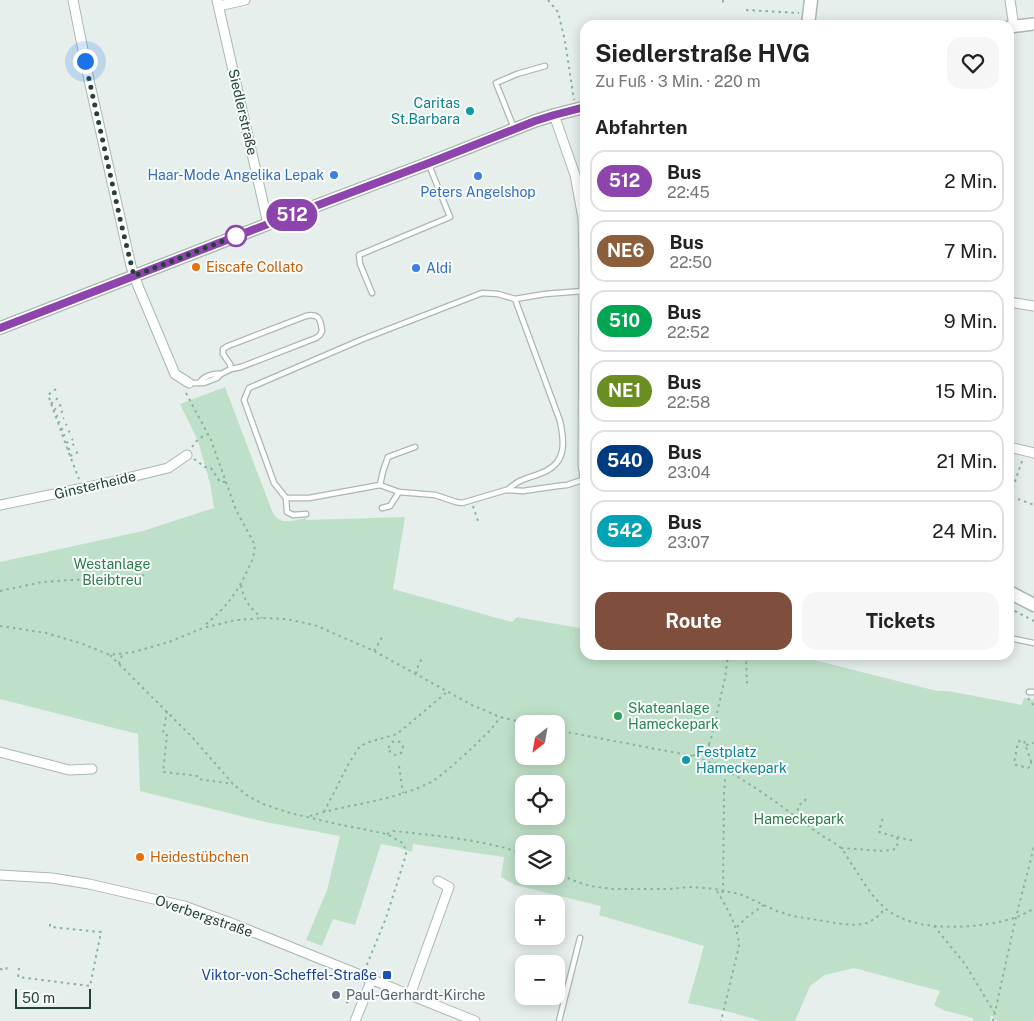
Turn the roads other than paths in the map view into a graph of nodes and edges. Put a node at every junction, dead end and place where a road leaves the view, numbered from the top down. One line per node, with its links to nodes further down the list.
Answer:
1 (72, 0): 17 (street)
2 (245, 0): 5 (street)
3 (811, 0): 6 (main road)
4 (1010, 0): 7 (street)
5 (218, 3): 16 (street, Siedlerstraße)
6 (808, 19)
7 (1011, 20)
8 (1034, 24): 9 (street)
9 (1014, 27)
10 (545, 66): 13 (lane)
11 (580, 108): 12 (street)
12 (554, 115): 13 (street); 15 (street)
13 (514, 129): 14 (street)
14 (429, 163): 16 (street); 19 (lane)
15 (580, 196)
16 (268, 224): 17 (street)
17 (134, 276): 23 (street); 25 (street)
18 (580, 291): 20 (lane)
19 (372, 293)
20 (515, 299): 32 (lane); 34 (lane)
21 (1014, 303): 22 (street)
22 (1034, 306)
23 (0, 328)
24 (231, 369): 24 (lane); 25 (lane)
25 (194, 383)
26 (415, 447): 31 (lane)
27 (1014, 447): 28 (street)
28 (1030, 452)
29 (187, 455): 35 (street, Ginsterheide)
30 (580, 480): 32 (lane)
31 (380, 485): 33 (lane); 34 (lane)
32 (506, 490): 33 (lane)
33 (399, 492): 36 (lane)
34 (286, 498): 37 (lane)
35 (0, 505)
36 (382, 508)
37 (306, 514)
38 (1014, 595): 39 (main road)
39 (1034, 605)
40 (1014, 639): 41 (lane)
41 (1034, 642)
42 (0, 752): 43 (street)
43 (92, 769)
44 (0, 875): 47 (street, Overbergstraße)
45 (438, 881): 48 (street)
46 (580, 938): 51 (lane)
47 (372, 980): 48 (street, Overbergstraße); 49 (street)
48 (410, 995): 50 (street, Overbergstraße)
49 (355, 1021)
50 (475, 1021)
51 (559, 1021)

